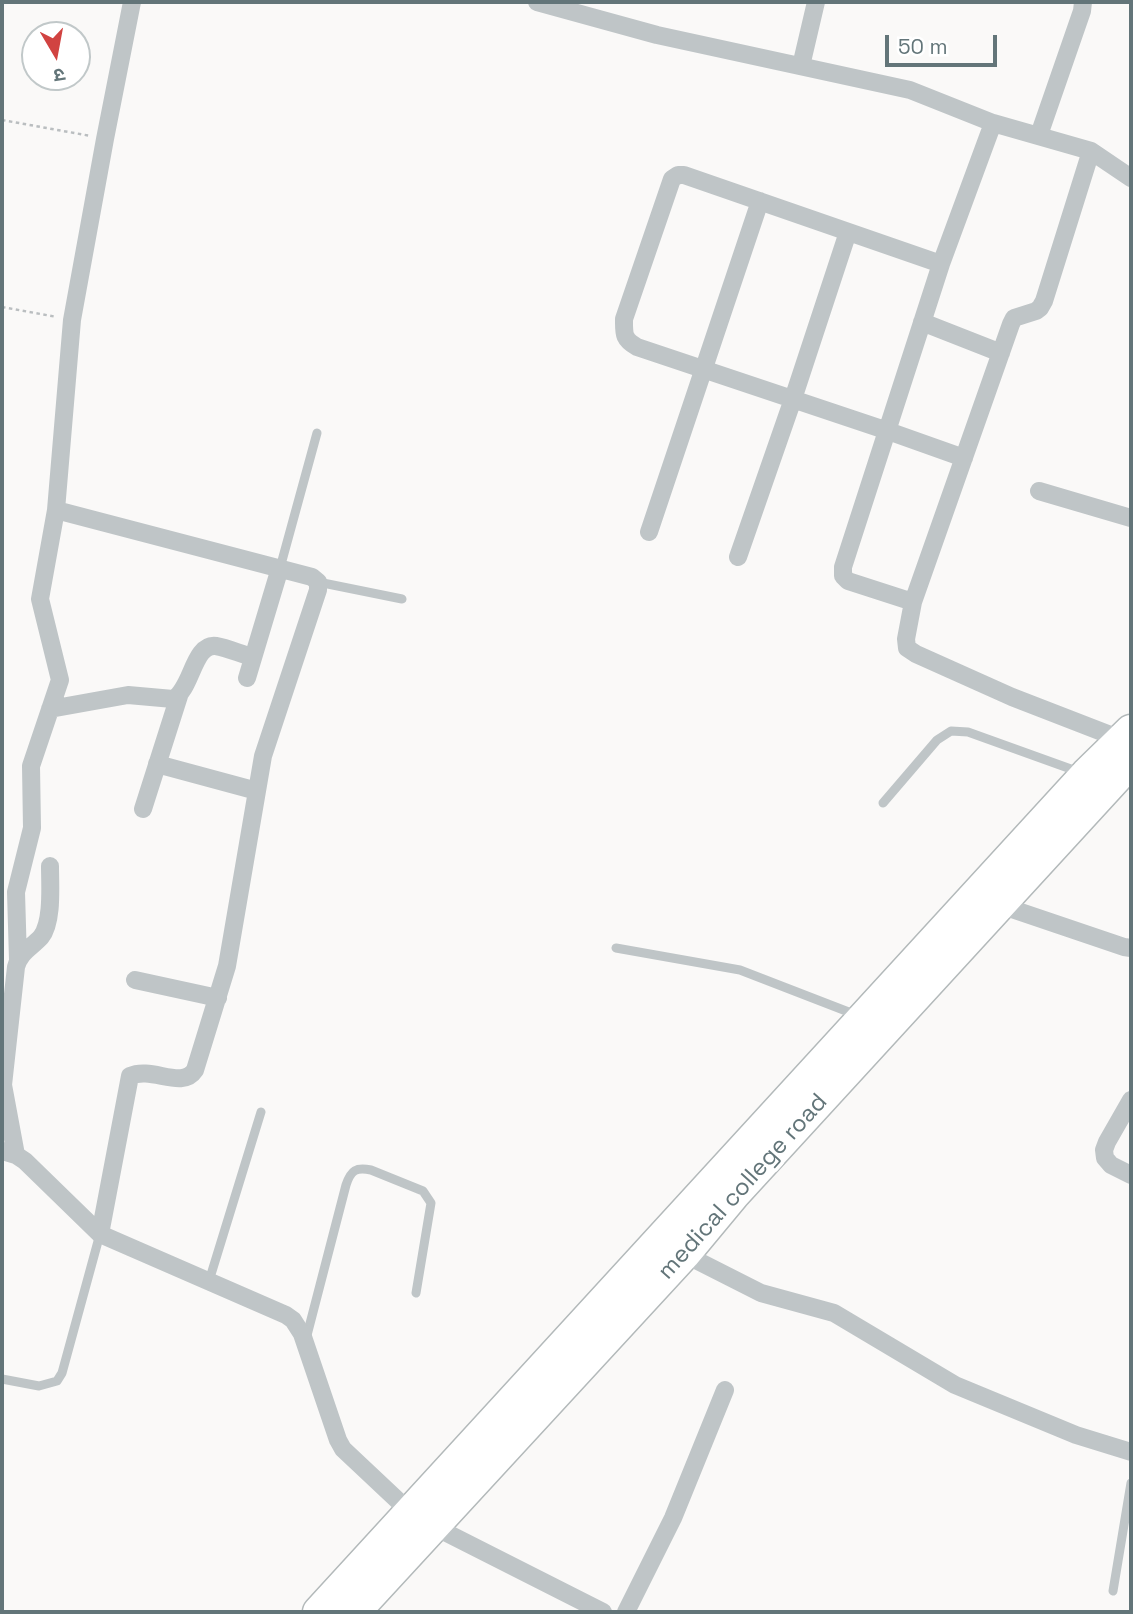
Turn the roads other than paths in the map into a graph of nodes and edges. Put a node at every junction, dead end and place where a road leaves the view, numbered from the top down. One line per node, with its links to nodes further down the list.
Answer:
1 (132, 2): 22 (street)
2 (537, 2): 5 (street)
3 (816, 2): 6 (street)
4 (1083, 2): 8 (street)
5 (599, 10): 6 (street)
6 (801, 66): 7 (street)
7 (993, 122): 8 (street); 13 (street)
8 (1039, 135): 9 (street)
9 (1091, 151): 10 (street); 15 (street)
10 (1131, 177)
11 (760, 201): 12 (street); 16 (street); 16 (street)
12 (848, 232): 13 (street); 17 (street)
13 (941, 264): 14 (street)
14 (922, 322): 15 (street); 18 (street)
15 (1001, 353): 20 (street)
16 (704, 370): 17 (street); 24 (street)
17 (793, 399): 18 (street); 25 (street)
18 (888, 431): 20 (street); 29 (street)
19 (317, 433): 26 (lane)
20 (964, 458): 29 (street)
21 (1039, 491): 23 (street)
22 (56, 510): 26 (street); 33 (street)
23 (1131, 517)
24 (649, 532)
25 (738, 557)
26 (280, 568): 27 (street); 30 (street)
27 (318, 582): 28 (lane); 37 (street)
28 (402, 599)
29 (913, 602): 34 (street)
30 (253, 657): 31 (street); 32 (street)
31 (247, 678)
32 (179, 696): 33 (street); 35 (street)
33 (50, 709): 44 (street)
34 (1128, 744): 36 (highway); 41 (highway, medical college road)
35 (157, 764): 37 (street); 39 (street)
36 (1087, 774): 38 (lane); 47 (highway)
37 (257, 791): 46 (street)
38 (883, 803)
39 (143, 809)
40 (50, 866): 44 (street)
41 (1000, 905): 43 (street); 54 (highway, medical college road)
42 (616, 948): 47 (lane)
43 (1131, 948)
44 (18, 960): 48 (street)
45 (135, 980): 46 (street)
46 (218, 998): 53 (street)
47 (864, 1018): 62 (highway)
48 (6, 1022): 51 (street)
49 (1131, 1100): 52 (street)
50 (261, 1112): 55 (lane)
51 (9, 1153): 53 (street)
52 (1131, 1175)
53 (100, 1234): 55 (street); 58 (lane)
54 (684, 1254): 60 (street); 62 (highway, medical college road)
55 (209, 1281): 57 (street)
56 (416, 1293): 57 (lane)
57 (305, 1342): 62 (street)
58 (2, 1379)
59 (725, 1390): 68 (street)
60 (1131, 1452)
61 (1131, 1483): 64 (lane)
62 (422, 1519): 63 (highway, medical college road); 67 (street)
63 (380, 1564): 65 (highway); 66 (highway, medical college road)
64 (1113, 1591)
65 (319, 1612)
66 (354, 1612)
67 (603, 1612)
68 (626, 1612)

